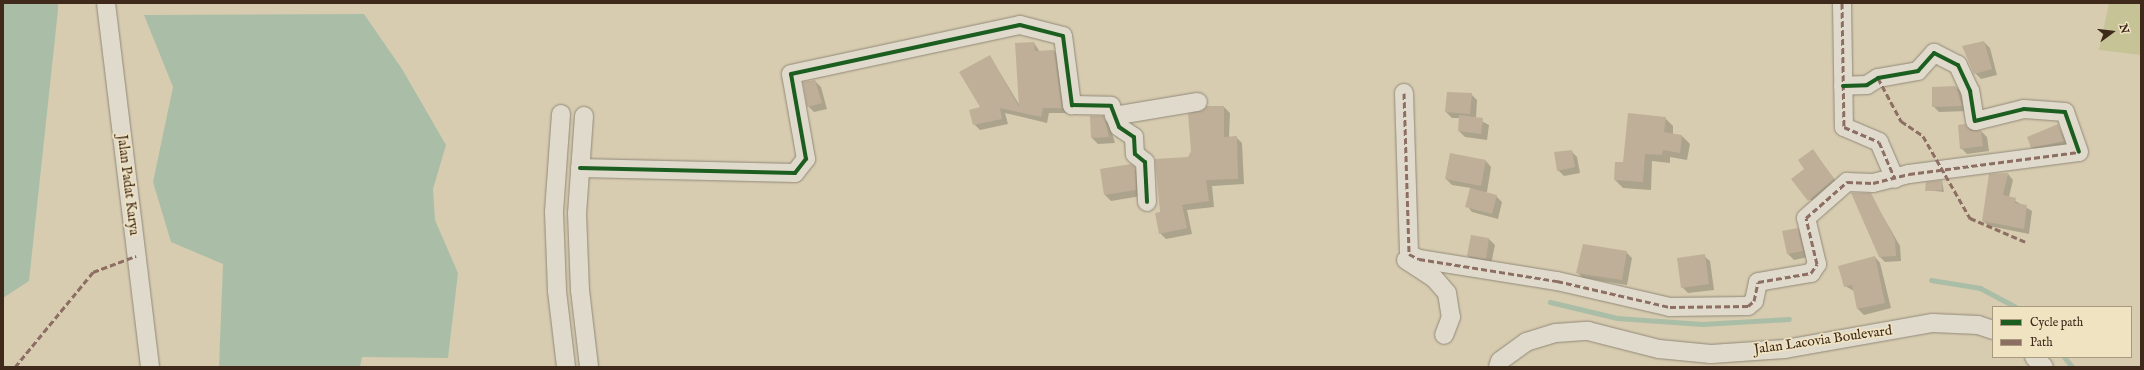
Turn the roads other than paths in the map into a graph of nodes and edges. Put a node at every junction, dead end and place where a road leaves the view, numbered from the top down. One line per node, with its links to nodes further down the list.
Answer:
1 (106, 3): 16 (street, Jalan Padat Karya)
2 (1842, 3): 3 (street)
3 (1843, 86): 10 (street); 10 (street)
4 (1404, 93): 12 (street)
5 (1198, 102): 8 (street)
6 (561, 114): 17 (street)
7 (584, 116): 9 (street)
8 (1114, 116): 9 (street); 11 (street)
9 (580, 168): 18 (street)
10 (1895, 179): 12 (street)
11 (1147, 202)
12 (1409, 254): 14 (street)
13 (1992, 330): 19 (street, Jalan Lacovia Boulevard)
14 (1444, 335)
15 (2035, 358): 20 (street)
16 (150, 367)
17 (566, 367)
18 (589, 367)
19 (1498, 367)
20 (2044, 367)

